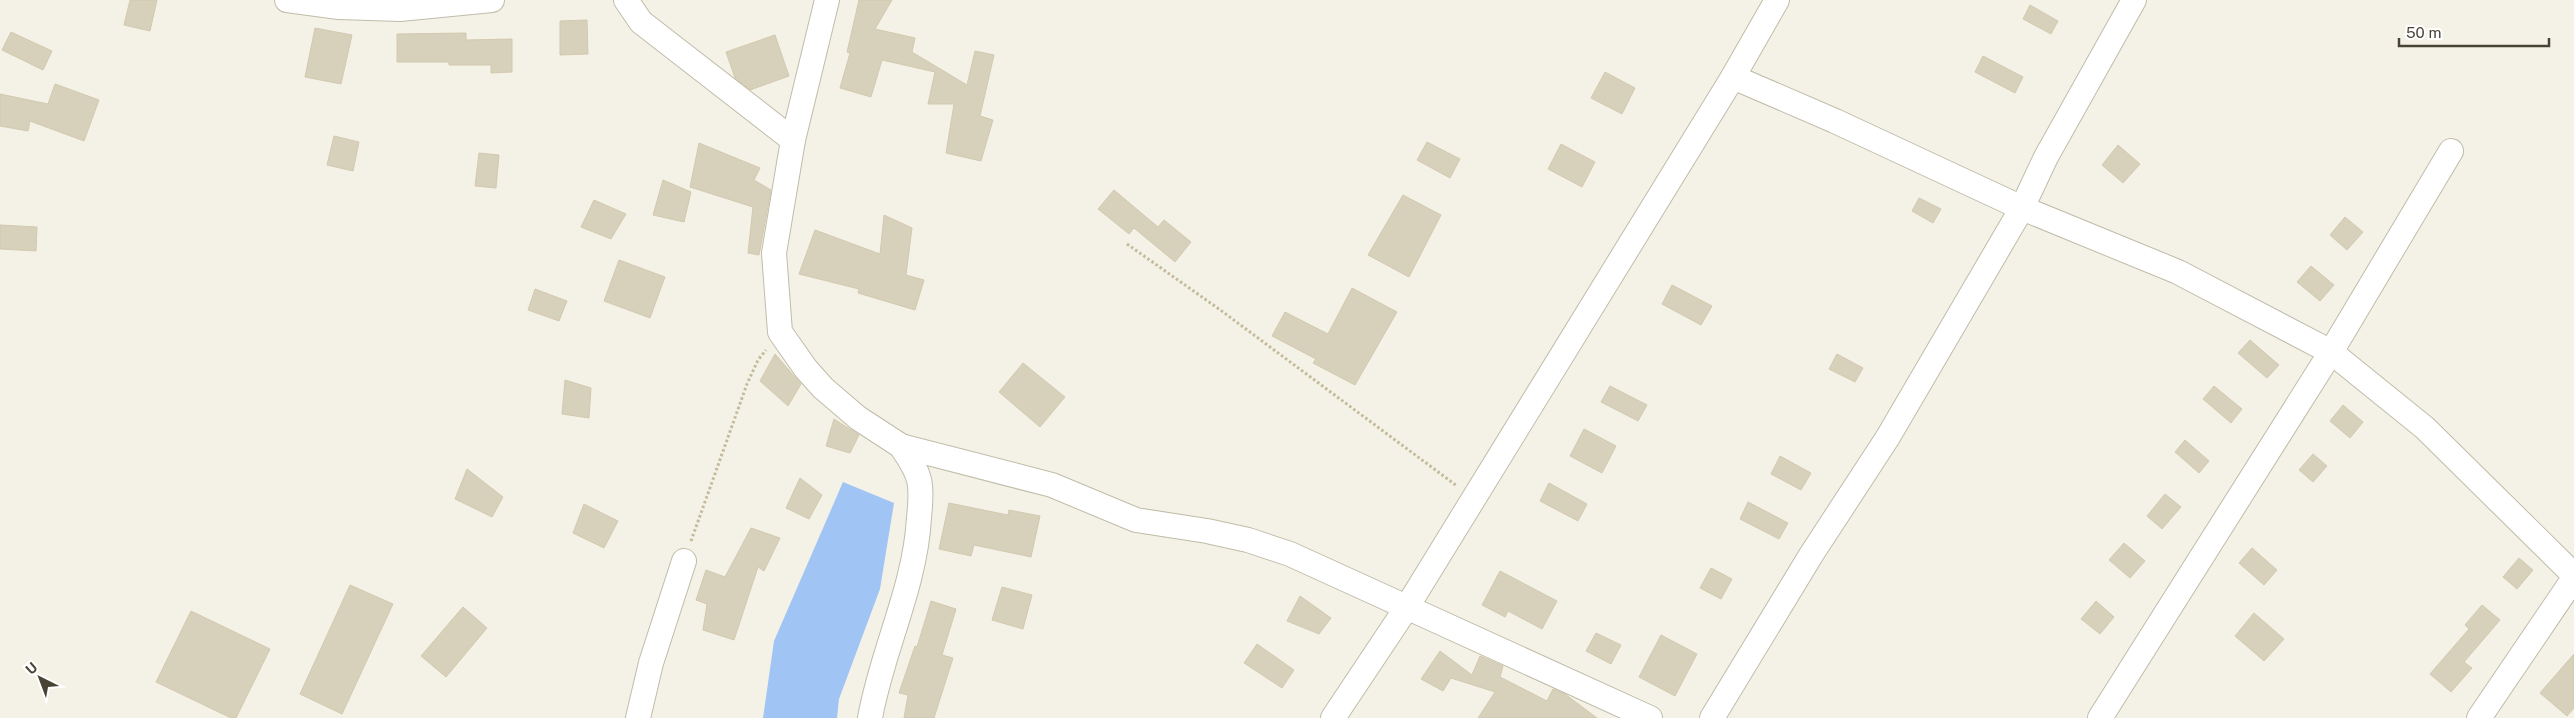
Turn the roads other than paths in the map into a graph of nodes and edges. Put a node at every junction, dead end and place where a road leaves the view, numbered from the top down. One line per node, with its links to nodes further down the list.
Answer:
1 (287, 0): 2 (street)
2 (492, 0)
3 (626, 0): 8 (street)
4 (827, 0): 8 (street)
5 (1777, 0): 7 (street)
6 (2134, 0): 10 (street)
7 (1733, 77): 10 (street); 15 (street)
8 (793, 140): 12 (street)
9 (2450, 151): 11 (street)
10 (2022, 208): 11 (street); 20 (street)
11 (2331, 352): 14 (street); 21 (street)
12 (901, 446): 15 (street); 17 (street)
13 (684, 561): 16 (street)
14 (2574, 576): 22 (street)
15 (1407, 607): 18 (street); 19 (street)
16 (638, 718)
17 (870, 718)
18 (1333, 718)
19 (1650, 718)
20 (1712, 718)
21 (2100, 718)
22 (2479, 718)

